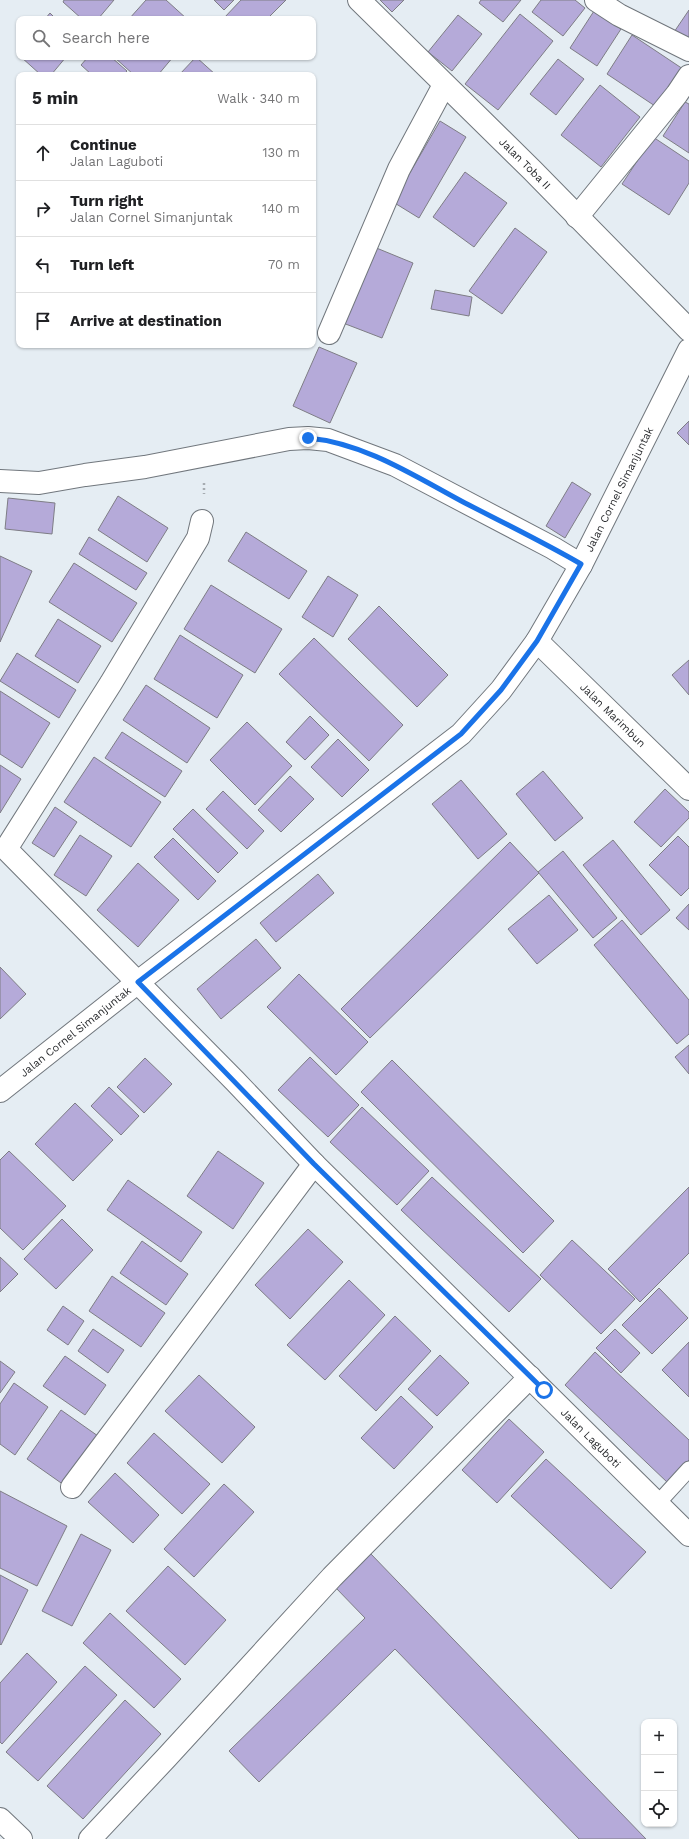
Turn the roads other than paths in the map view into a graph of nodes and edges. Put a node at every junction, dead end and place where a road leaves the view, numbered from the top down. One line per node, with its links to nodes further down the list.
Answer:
1 (359, 0): 5 (street, Jalan Toba II)
2 (596, 0): 3 (street)
3 (689, 50)
4 (689, 76): 6 (street)
5 (444, 85): 6 (street, Jalan Toba II); 8 (street)
6 (578, 217): 7 (street, Jalan Toba II)
7 (689, 330)
8 (329, 333)
9 (689, 350): 12 (street, Jalan Cornel Simanjuntak)
10 (0, 481): 12 (street)
11 (202, 521): 15 (street)
12 (581, 564): 13 (street, Jalan Cornel Simanjuntak)
13 (537, 641): 14 (street, Jalan Marimbun); 16 (street, Jalan Cornel Simanjuntak)
14 (689, 789)
15 (3, 846): 16 (street, Jalan Laguboti)
16 (138, 982): 17 (street, Jalan Cornel Simanjuntak); 18 (street, Jalan Laguboti)
17 (0, 1091)
18 (314, 1164): 19 (street, Jalan Laguboti); 21 (street)
19 (530, 1377): 22 (street, Jalan Laguboti); 26 (street)
20 (689, 1469): 22 (lane)
21 (72, 1487)
22 (658, 1503): 23 (street, Jalan Laguboti)
23 (689, 1535)
24 (0, 1819): 25 (street)
25 (21, 1839)
26 (90, 1839)

